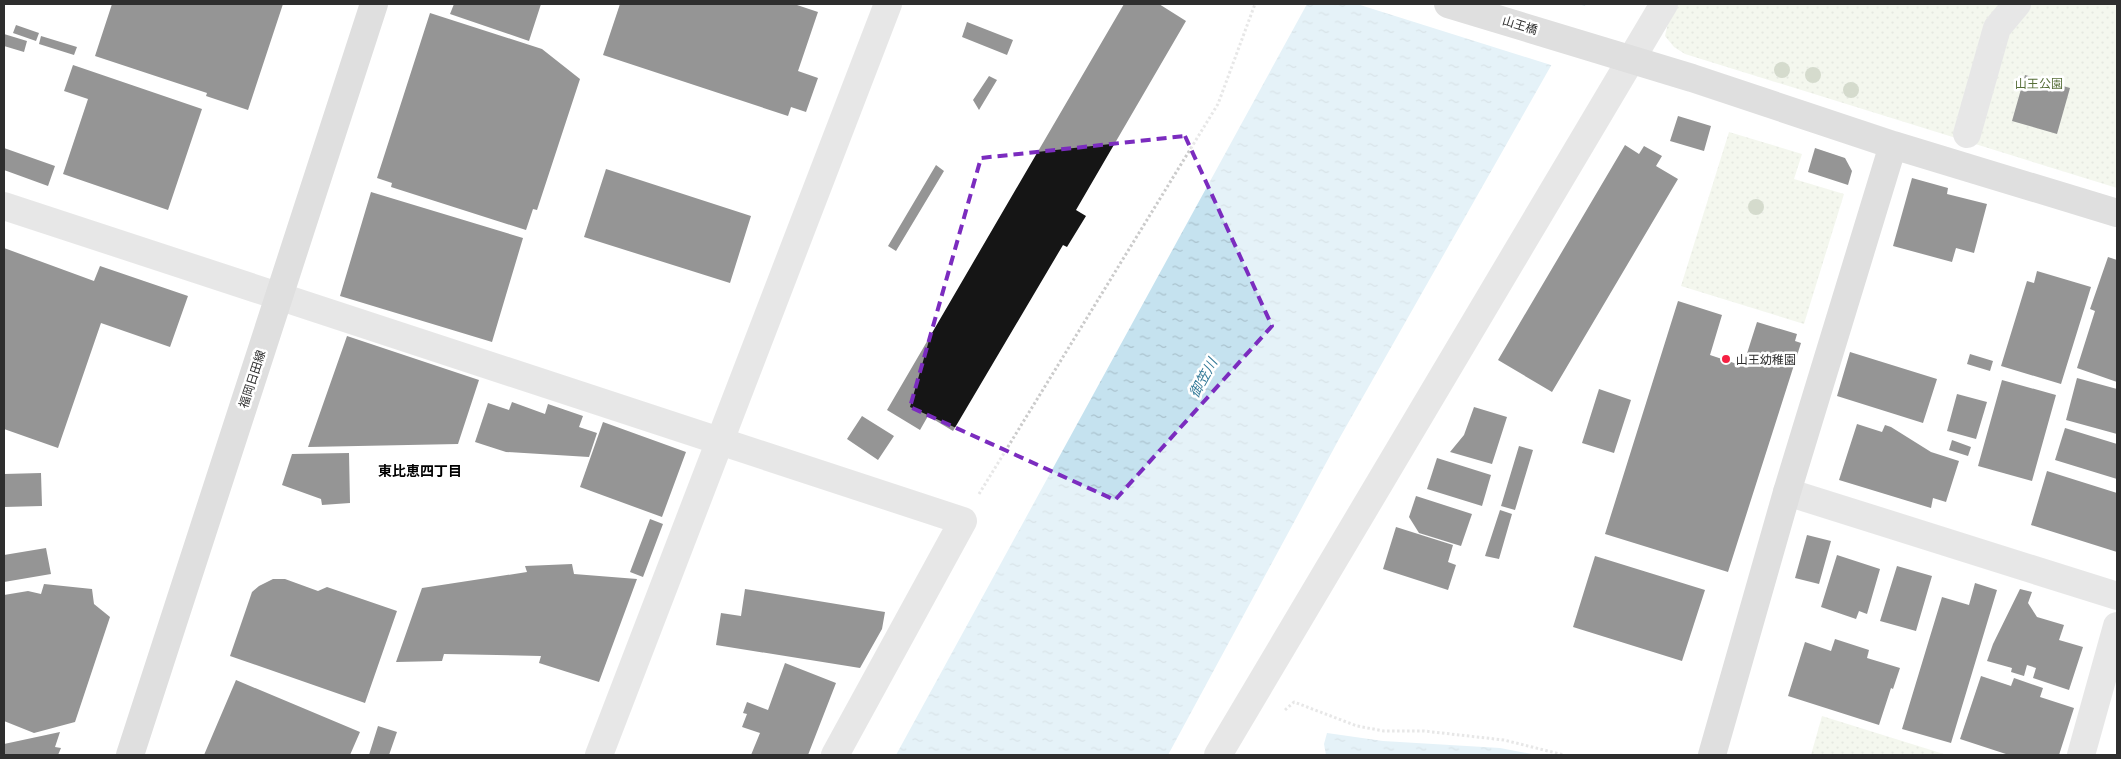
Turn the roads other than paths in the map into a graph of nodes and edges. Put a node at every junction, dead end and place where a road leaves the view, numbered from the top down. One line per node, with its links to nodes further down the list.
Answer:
1 (374, 4): 11 (street, 福岡日田線)
2 (888, 4): 12 (street)
3 (1448, 4): 6 (street, 山王橋)
4 (1664, 4): 6 (street)
5 (2017, 4): 7 (street)
6 (1631, 59): 8 (street, 山王橋); 19 (street)
7 (1967, 134)
8 (1893, 145): 10 (street, 山王橋); 13 (street)
9 (4, 206): 11 (street)
10 (2117, 213)
11 (279, 295): 12 (street); 16 (street, 福岡日田線)
12 (721, 441): 17 (street); 18 (street)
13 (1787, 492): 14 (street); 20 (street)
14 (2117, 596)
15 (2117, 626): 21 (street)
16 (130, 755)
17 (599, 755)
18 (834, 755)
19 (1218, 755)
20 (1712, 755)
21 (2081, 755)

